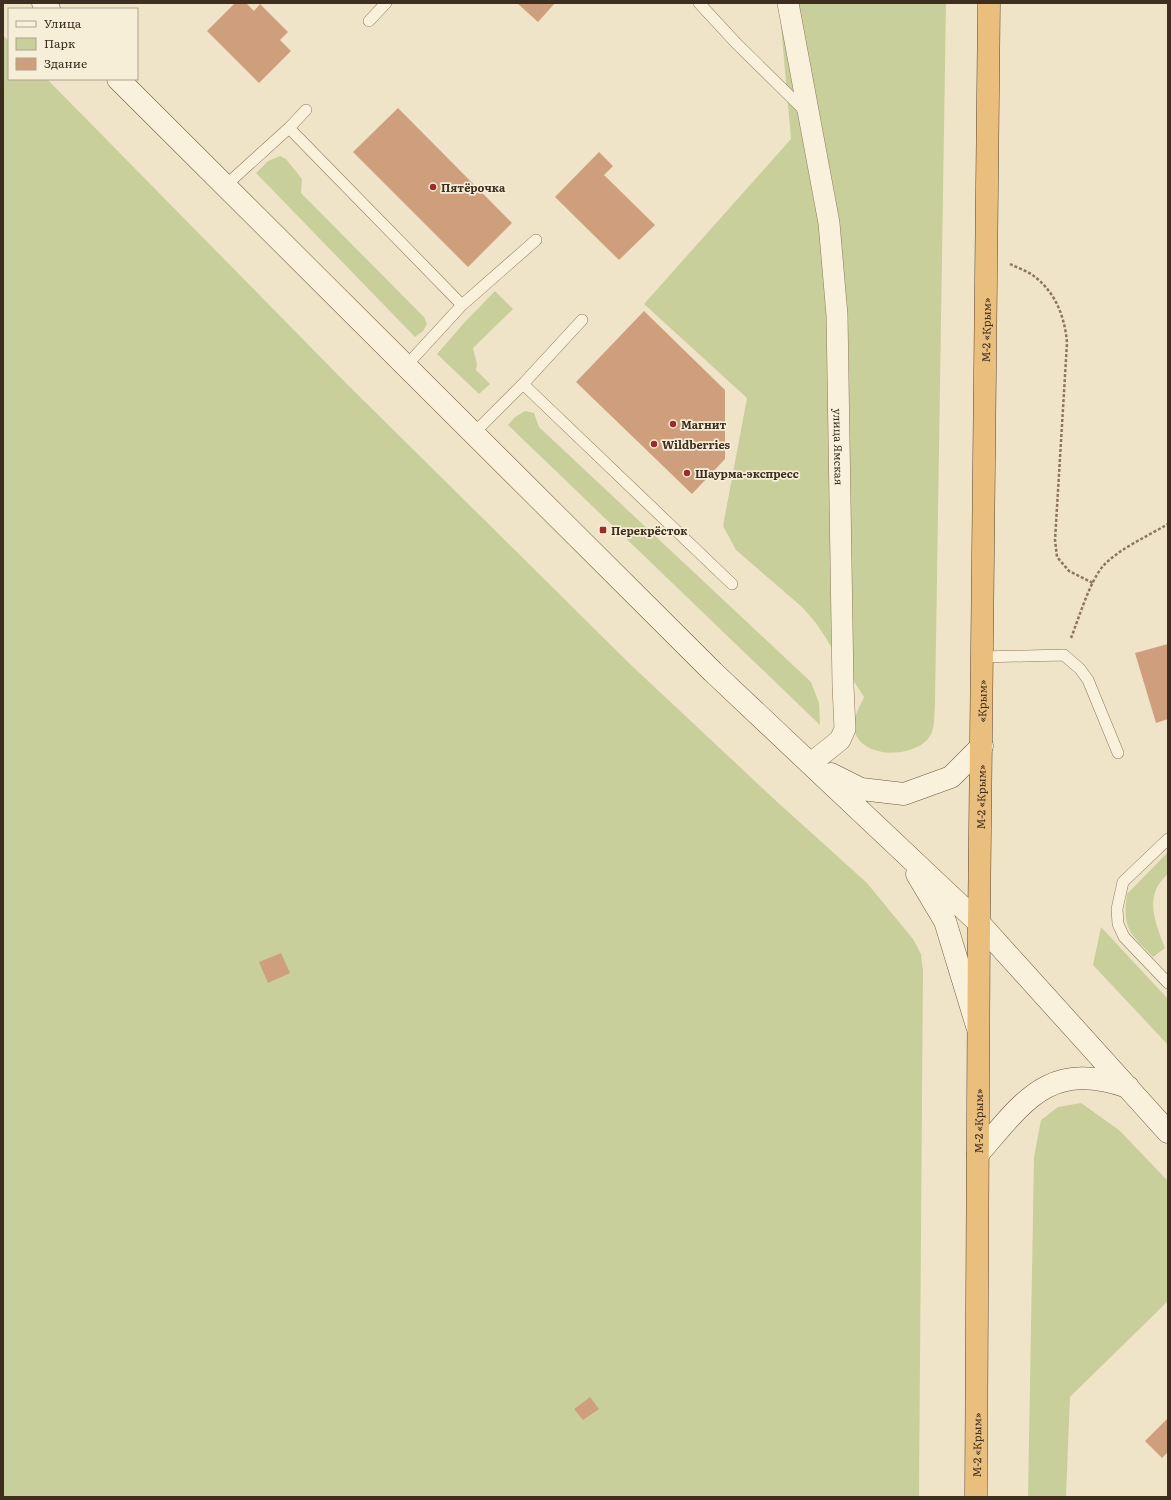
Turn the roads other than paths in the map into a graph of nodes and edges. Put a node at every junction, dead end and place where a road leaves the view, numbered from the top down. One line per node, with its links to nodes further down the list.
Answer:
1 (386, 3): 5 (lane)
2 (699, 3): 8 (lane)
3 (788, 3): 8 (street, улица Ямская)
4 (988, 3): 18 (highway, М-2 «Крым»)
5 (369, 21)
6 (119, 80): 10 (main road)
7 (306, 110): 9 (lane)
8 (810, 116): 21 (street, улица Ямская)
9 (289, 128): 10 (lane); 12 (lane)
10 (225, 186): 14 (main road)
11 (536, 240): 12 (lane)
12 (462, 305): 14 (lane)
13 (582, 320): 15 (lane)
14 (405, 367): 16 (main road)
15 (523, 384): 16 (lane); 17 (lane)
16 (473, 434): 21 (main road)
17 (732, 584)
18 (982, 657): 19 (highway, «Крым»); 20 (lane)
19 (982, 746): 21 (main road); 24 (highway, М-2 «Крым»)
20 (1118, 754)
21 (810, 764): 23 (main road)
22 (1168, 839): 25 (lane)
23 (903, 851): 24 (main road); 26 (main road)
24 (979, 923): 26 (highway, М-2 «Крым»); 27 (main road)
25 (1168, 983)
26 (978, 1031): 29 (highway, М-2 «Крым»)
27 (1128, 1087): 28 (main road); 29 (main road)
28 (1168, 1132)
29 (978, 1154): 30 (highway, М-2 «Крым»)
30 (976, 1497)

